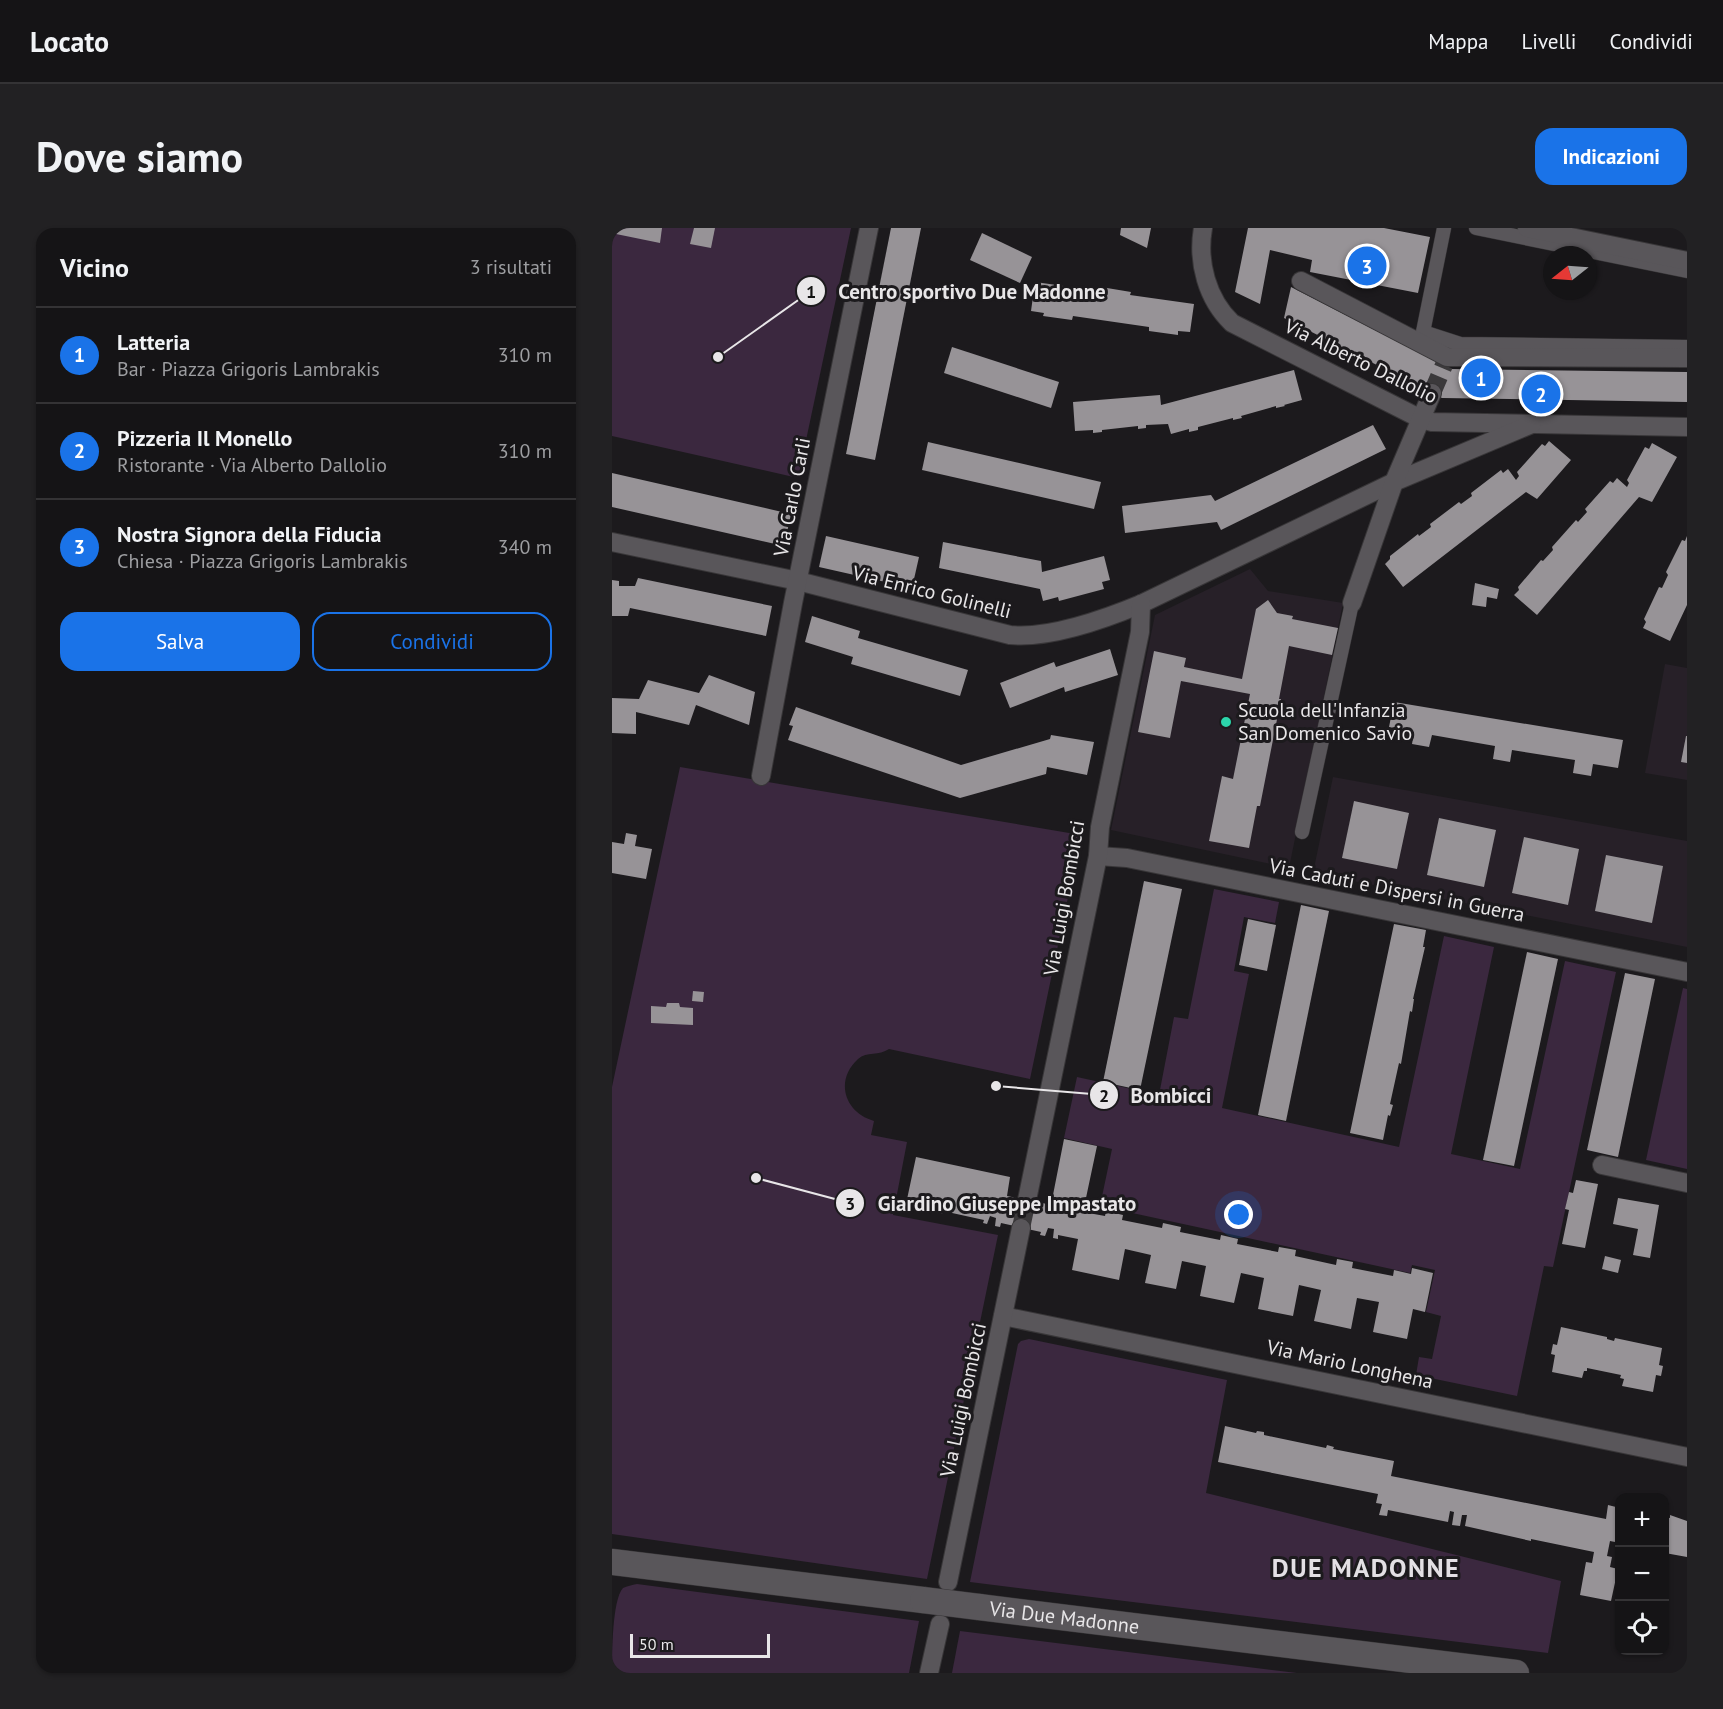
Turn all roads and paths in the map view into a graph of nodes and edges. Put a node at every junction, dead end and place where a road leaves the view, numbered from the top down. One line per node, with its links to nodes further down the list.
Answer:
1 (869, 228): 18 (street, Via Carlo Carli)
2 (1203, 228): 13 (street, Via Alberto Dallolio)
3 (1444, 228): 10 (street)
4 (1476, 228): 8 (street)
5 (1527, 228): 6 (street)
6 (1561, 231): 7 (street)
7 (1687, 261)
8 (1687, 271)
9 (1301, 281): 11 (street)
10 (1687, 347)
11 (1687, 358)
12 (1432, 393): 13 (street)
13 (1421, 419): 14 (street, Via Alberto Dallolio); 16 (street)
14 (1532, 424): 15 (street, Via Alberto Dallolio); 16 (street, Via Enrico Golinelli)
15 (1687, 427)
16 (1394, 482): 19 (street); 20 (street, Via Enrico Golinelli)
17 (612, 542): 18 (street, Via Enrico Golinelli)
18 (798, 582): 20 (street, Via Enrico Golinelli); 21 (street, Via Carlo Carli)
19 (1352, 603): 22 (street)
20 (1141, 604): 23 (street, Via Luigi Bombicci)
21 (761, 776)
22 (1302, 832)
23 (1098, 856): 24 (street, Via Caduti e Dispersi in Guerra); 27 (street, Via Luigi Bombicci)
24 (1687, 972)
25 (1602, 1165): 26 (street)
26 (1687, 1183)
27 (1027, 1200)
28 (1021, 1228): 29 (street, Via Luigi Bombicci)
29 (1003, 1316): 30 (street, Via Mario Longhena); 32 (street, Via Luigi Bombicci)
30 (1687, 1457)
31 (612, 1562): 35 (main road, Via Due Madonne, bridge)
32 (948, 1582)
33 (940, 1624): 34 (street)
34 (929, 1673)
35 (1516, 1673)

